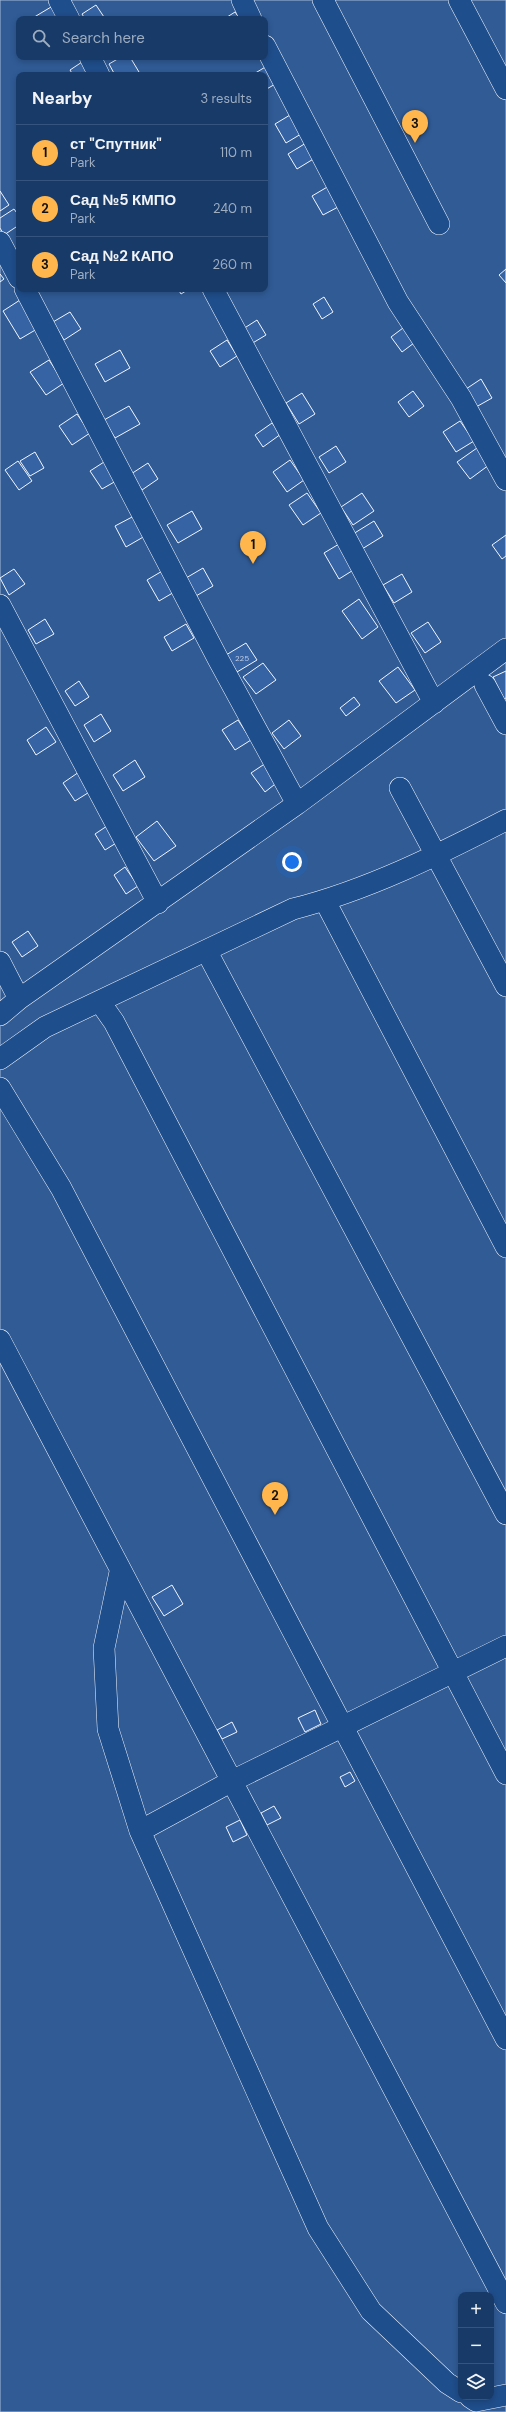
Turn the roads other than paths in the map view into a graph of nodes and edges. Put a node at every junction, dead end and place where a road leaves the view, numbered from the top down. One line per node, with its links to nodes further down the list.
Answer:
1 (59, 0): 5 (street)
2 (242, 0): 6 (street)
3 (323, 0): 11 (street)
4 (460, 0): 10 (street)
5 (67, 16)
6 (250, 16)
7 (268, 52): 16 (street)
8 (92, 60): 9 (street)
9 (98, 72)
10 (506, 89)
11 (439, 224)
12 (0, 242): 13 (street)
13 (16, 272)
14 (27, 292): 23 (street)
15 (215, 292): 20 (street)
16 (506, 480)
17 (0, 605): 27 (street)
18 (506, 649): 20 (street)
19 (485, 685): 21 (street)
20 (434, 703): 23 (street)
21 (506, 724)
22 (400, 788): 25 (street)
23 (297, 804): 27 (street)
24 (506, 820): 25 (street)
25 (437, 856): 26 (street); 30 (street)
26 (325, 901): 28 (street); 36 (street)
27 (158, 904): 31 (street)
28 (207, 952): 32 (street); 38 (street)
29 (0, 962): 31 (street)
30 (506, 986)
31 (19, 999): 33 (street)
32 (100, 1002): 34 (street); 41 (street)
33 (0, 1015)
34 (0, 1059)
35 (0, 1088): 42 (street)
36 (506, 1247)
37 (0, 1340): 39 (street)
38 (506, 1514)
39 (120, 1572): 44 (street); 45 (street)
40 (506, 1646): 41 (street)
41 (453, 1672): 42 (street); 43 (street)
42 (343, 1727): 44 (street); 46 (street)
43 (506, 1774)
44 (232, 1781): 45 (street); 47 (street)
45 (140, 1831): 48 (street)
46 (506, 2039)
47 (506, 2303)
48 (458, 2390)
49 (506, 2395): 50 (street)
50 (494, 2397)

